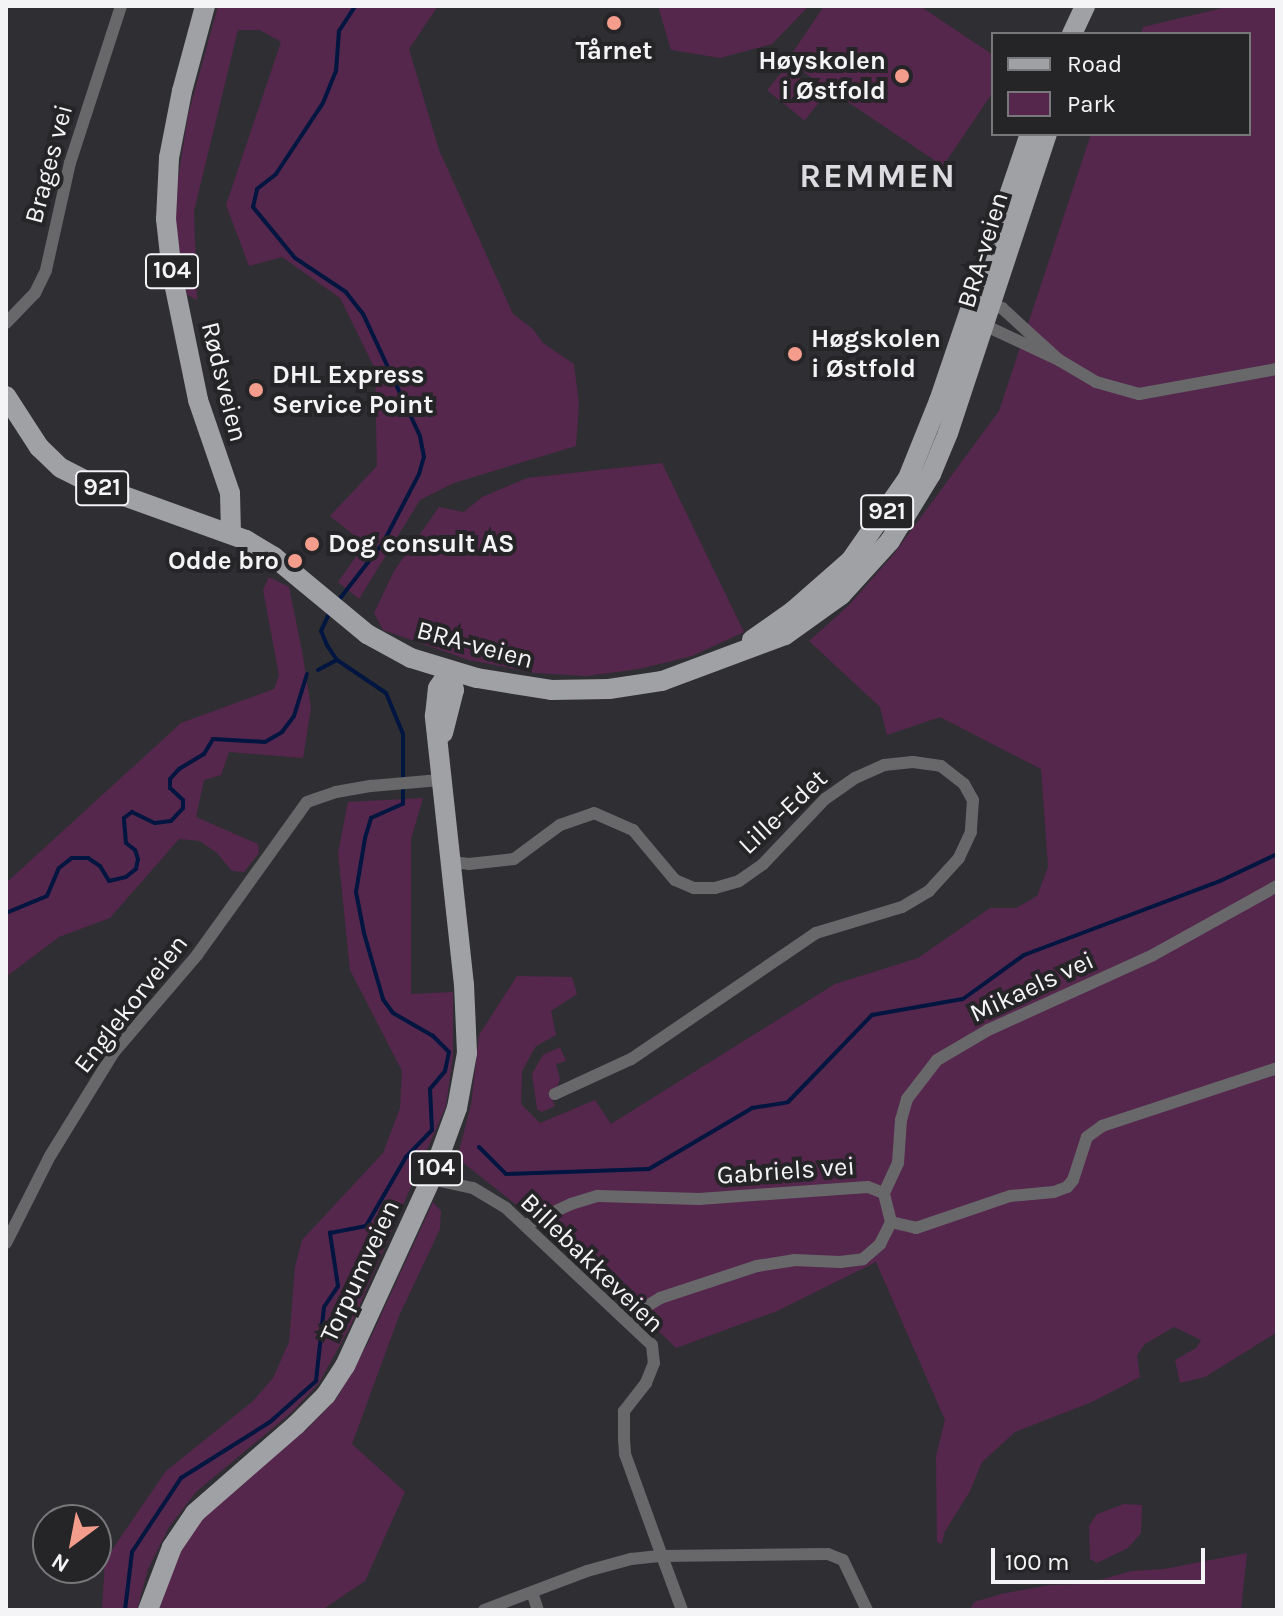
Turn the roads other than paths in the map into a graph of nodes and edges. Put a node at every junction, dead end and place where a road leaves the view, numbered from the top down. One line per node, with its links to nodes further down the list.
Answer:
1 (121, 6): 11 (street, Brages vei)
2 (204, 6): 16 (main road, Rødsveien / 104)
3 (1085, 6): 5 (main road)
4 (1093, 6): 6 (main road)
5 (1073, 32)
6 (1083, 32)
7 (1029, 136): 10 (main road, BRA-veien / 921)
8 (1046, 136): 9 (main road, BRA-veien / 921)
9 (993, 303): 10 (street); 12 (main road, BRA-veien / 921); 13 (street)
10 (970, 309): 12 (street); 17 (main road, BRA-veien / 921)
11 (6, 323)
12 (985, 329): 13 (street); 17 (main road, BRA-veien / 921)
13 (1059, 360): 14 (street)
14 (1277, 369)
15 (6, 396): 16 (main road, BRA-veien / 921)
16 (231, 533): 18 (main road, BRA-veien)
17 (725, 658): 18 (main road, BRA-veien / 921)
18 (450, 671): 19 (main road, Torpumveien / 104)
19 (430, 781): 20 (main road, Torpumveien / 104); 28 (street, Englekorveien)
20 (451, 862): 23 (street, Lille-Edet); 24 (main road, Torpumveien / 104)
21 (1277, 886): 25 (street, Mikaels vei)
22 (1277, 1068): 26 (street)
23 (555, 1094)
24 (431, 1179): 27 (street, Billebakkeveien); 32 (main road, Torpumveien / 104)
25 (884, 1193): 26 (street, Gabriels vei); 27 (street, Gabriels vei)
26 (891, 1222): 29 (street)
27 (526, 1225): 30 (street, Billebakkeveien)
28 (6, 1243)
29 (637, 1312)
30 (662, 1556): 31 (street); 35 (street); 36 (street)
31 (532, 1592): 33 (street); 34 (street)
32 (148, 1610)
33 (484, 1610)
34 (538, 1610)
35 (682, 1610)
36 (867, 1610)

